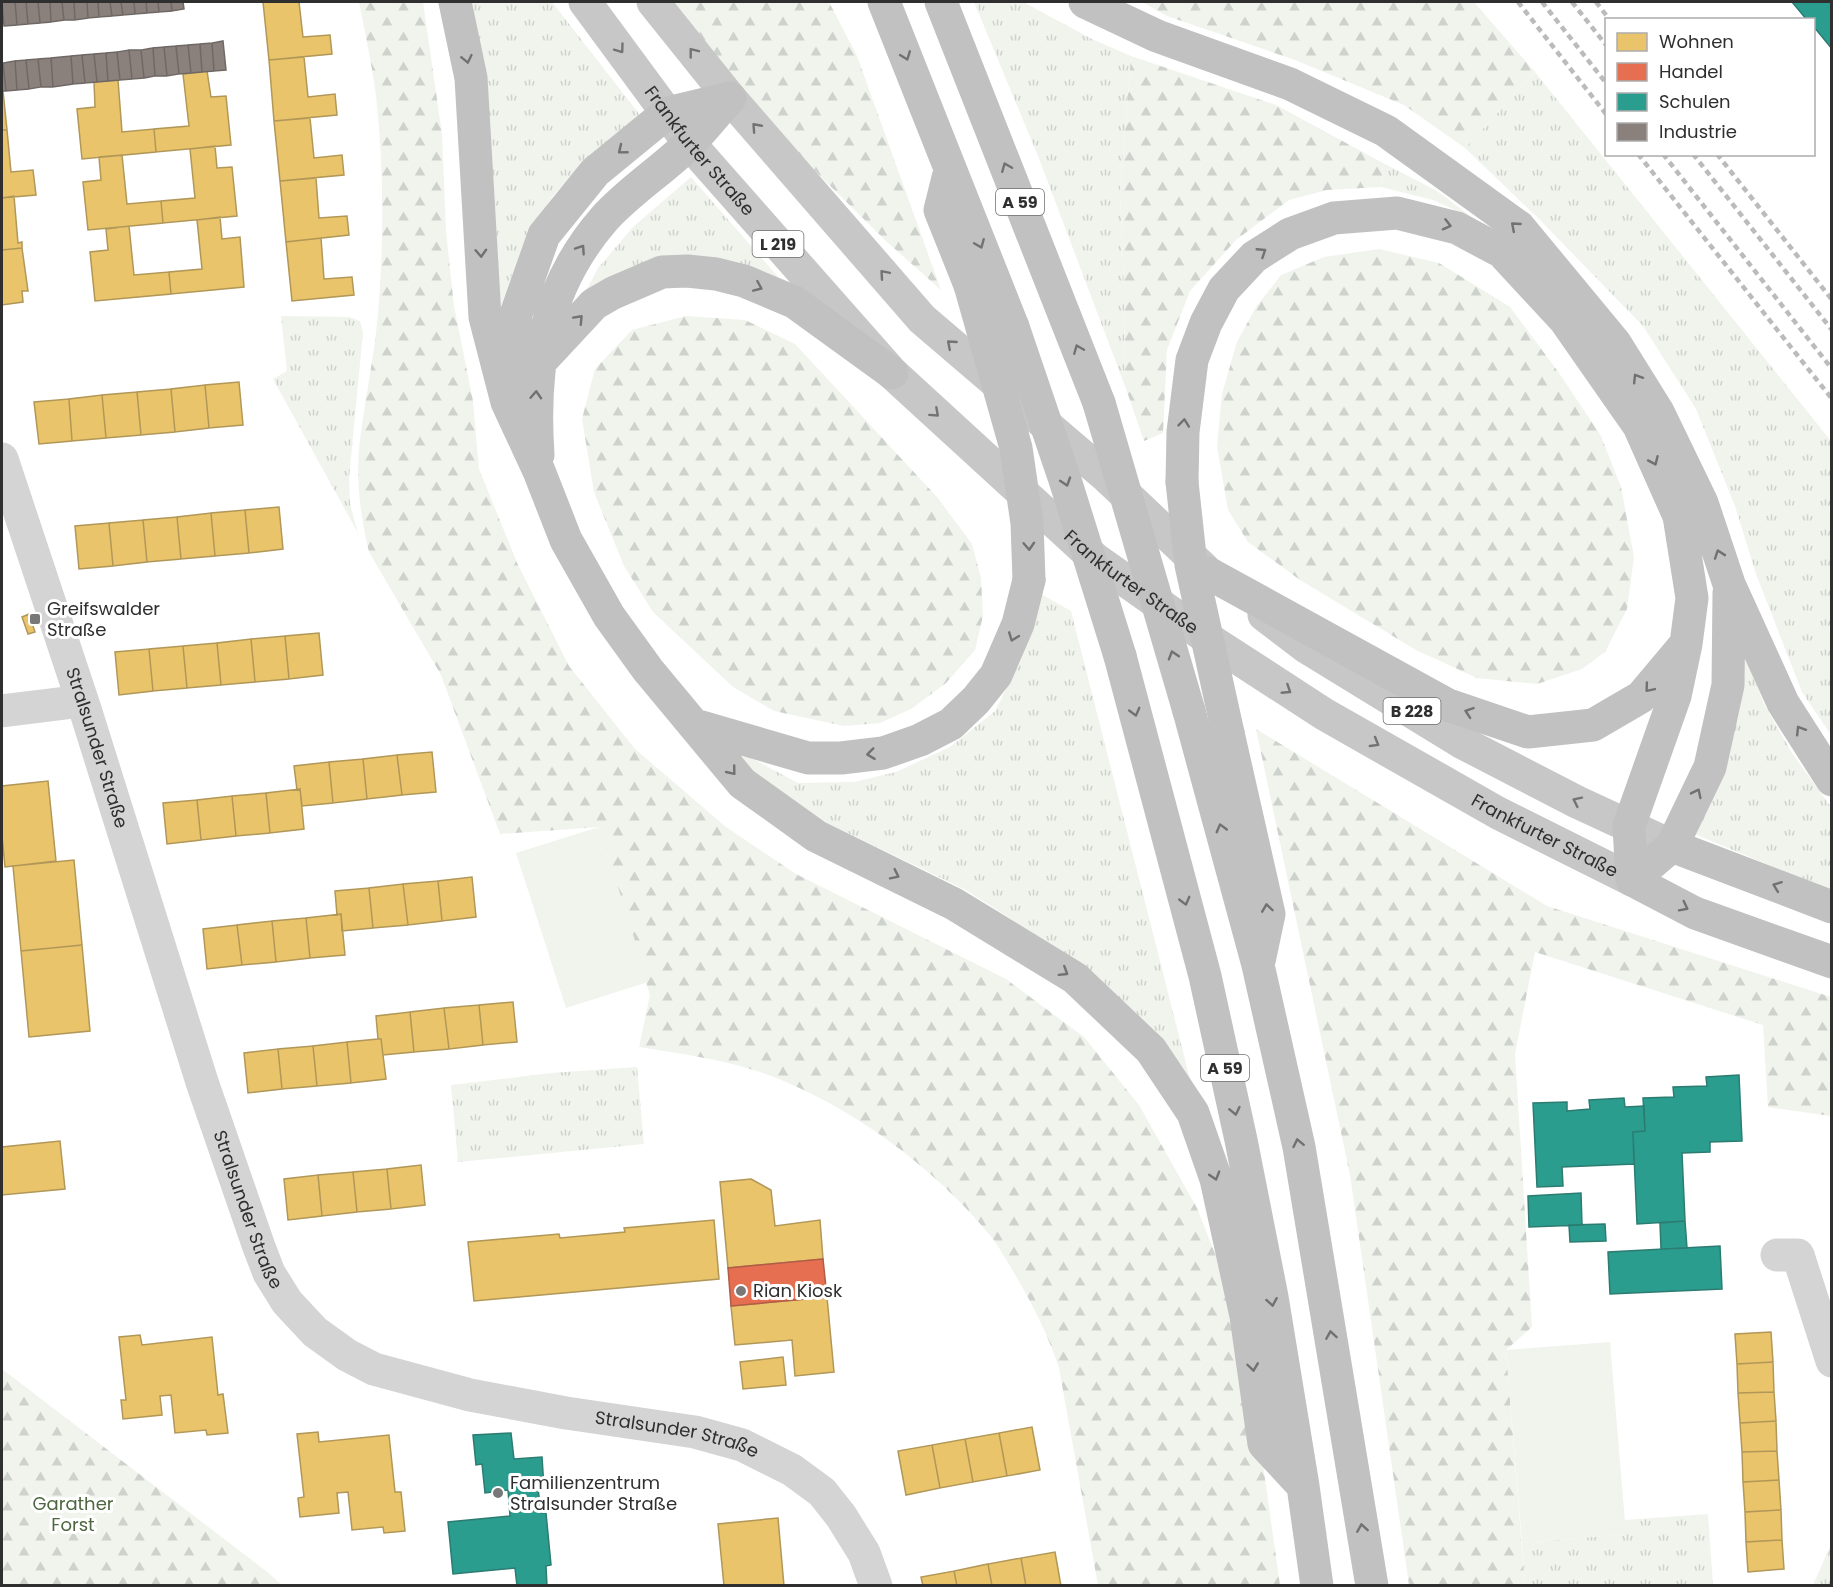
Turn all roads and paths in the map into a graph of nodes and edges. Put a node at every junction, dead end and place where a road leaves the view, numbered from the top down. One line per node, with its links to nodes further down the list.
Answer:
1 (455, 2): 13 (highway, one-way to 13)
2 (585, 2): 8 (main road, Frankfurter Straße / L 219, one-way to 8)
3 (653, 2): 7 (main road, one-way to 3)
4 (885, 2): 10 (highway, A 59, one-way to 10)
5 (941, 2): 29 (highway, A 59, one-way to 5, bridge)
6 (1085, 2): 18 (highway, one-way to 6)
7 (730, 98): 8 (highway); 9 (highway); 17 (main road, B 228, one-way to 7)
8 (667, 113): 9 (main road, Frankfurter Straße / L 219); 13 (highway, one-way to 13)
9 (689, 143): 11 (highway, one-way to 9); 12 (main road, Frankfurter Straße / L 219)
10 (950, 170): 22 (highway, one-way to 22, bridge); 32 (highway, A 59, one-way to 32, bridge)
11 (540, 362): 12 (highway, one-way to 12); 15 (highway, one-way to 11)
12 (892, 373): 16 (main road, Frankfurter Straße / L 219, one-way to 16)
13 (507, 402): 15 (highway)
14 (2, 459): 20 (street, Stralsunder Straße)
15 (539, 471): 22 (highway)
16 (1095, 560): 26 (main road, Frankfurter Straße / B 228, one-way to 26)
17 (1208, 573): 19 (highway, one-way to 17); 24 (main road, B 228, one-way to 17)
18 (1729, 584): 23 (highway, one-way to 18); 25 (highway, one-way to 18)
19 (1686, 644): 24 (highway); 29 (highway, one-way to 19, bridge)
20 (82, 701): 21 (street); 33 (street, Stralsunder Straße)
21 (2, 711)
22 (696, 725): 32 (highway, one-way to 32)
23 (1832, 780)
24 (1629, 826): 25 (main road, B 228); 26 (highway)
25 (1672, 846): 26 (highway); 27 (highway, B 228, one-way to 25)
26 (1632, 880): 28 (highway, Frankfurter Straße / B 228, one-way to 28)
27 (1832, 907)
28 (1832, 962)
29 (1258, 965): 35 (highway, A 59, one-way to 29)
30 (1777, 1255): 31 (street)
31 (1832, 1361)
32 (1303, 1486): 34 (highway, A 59)
33 (876, 1586)
34 (1317, 1586)
35 (1372, 1586)

